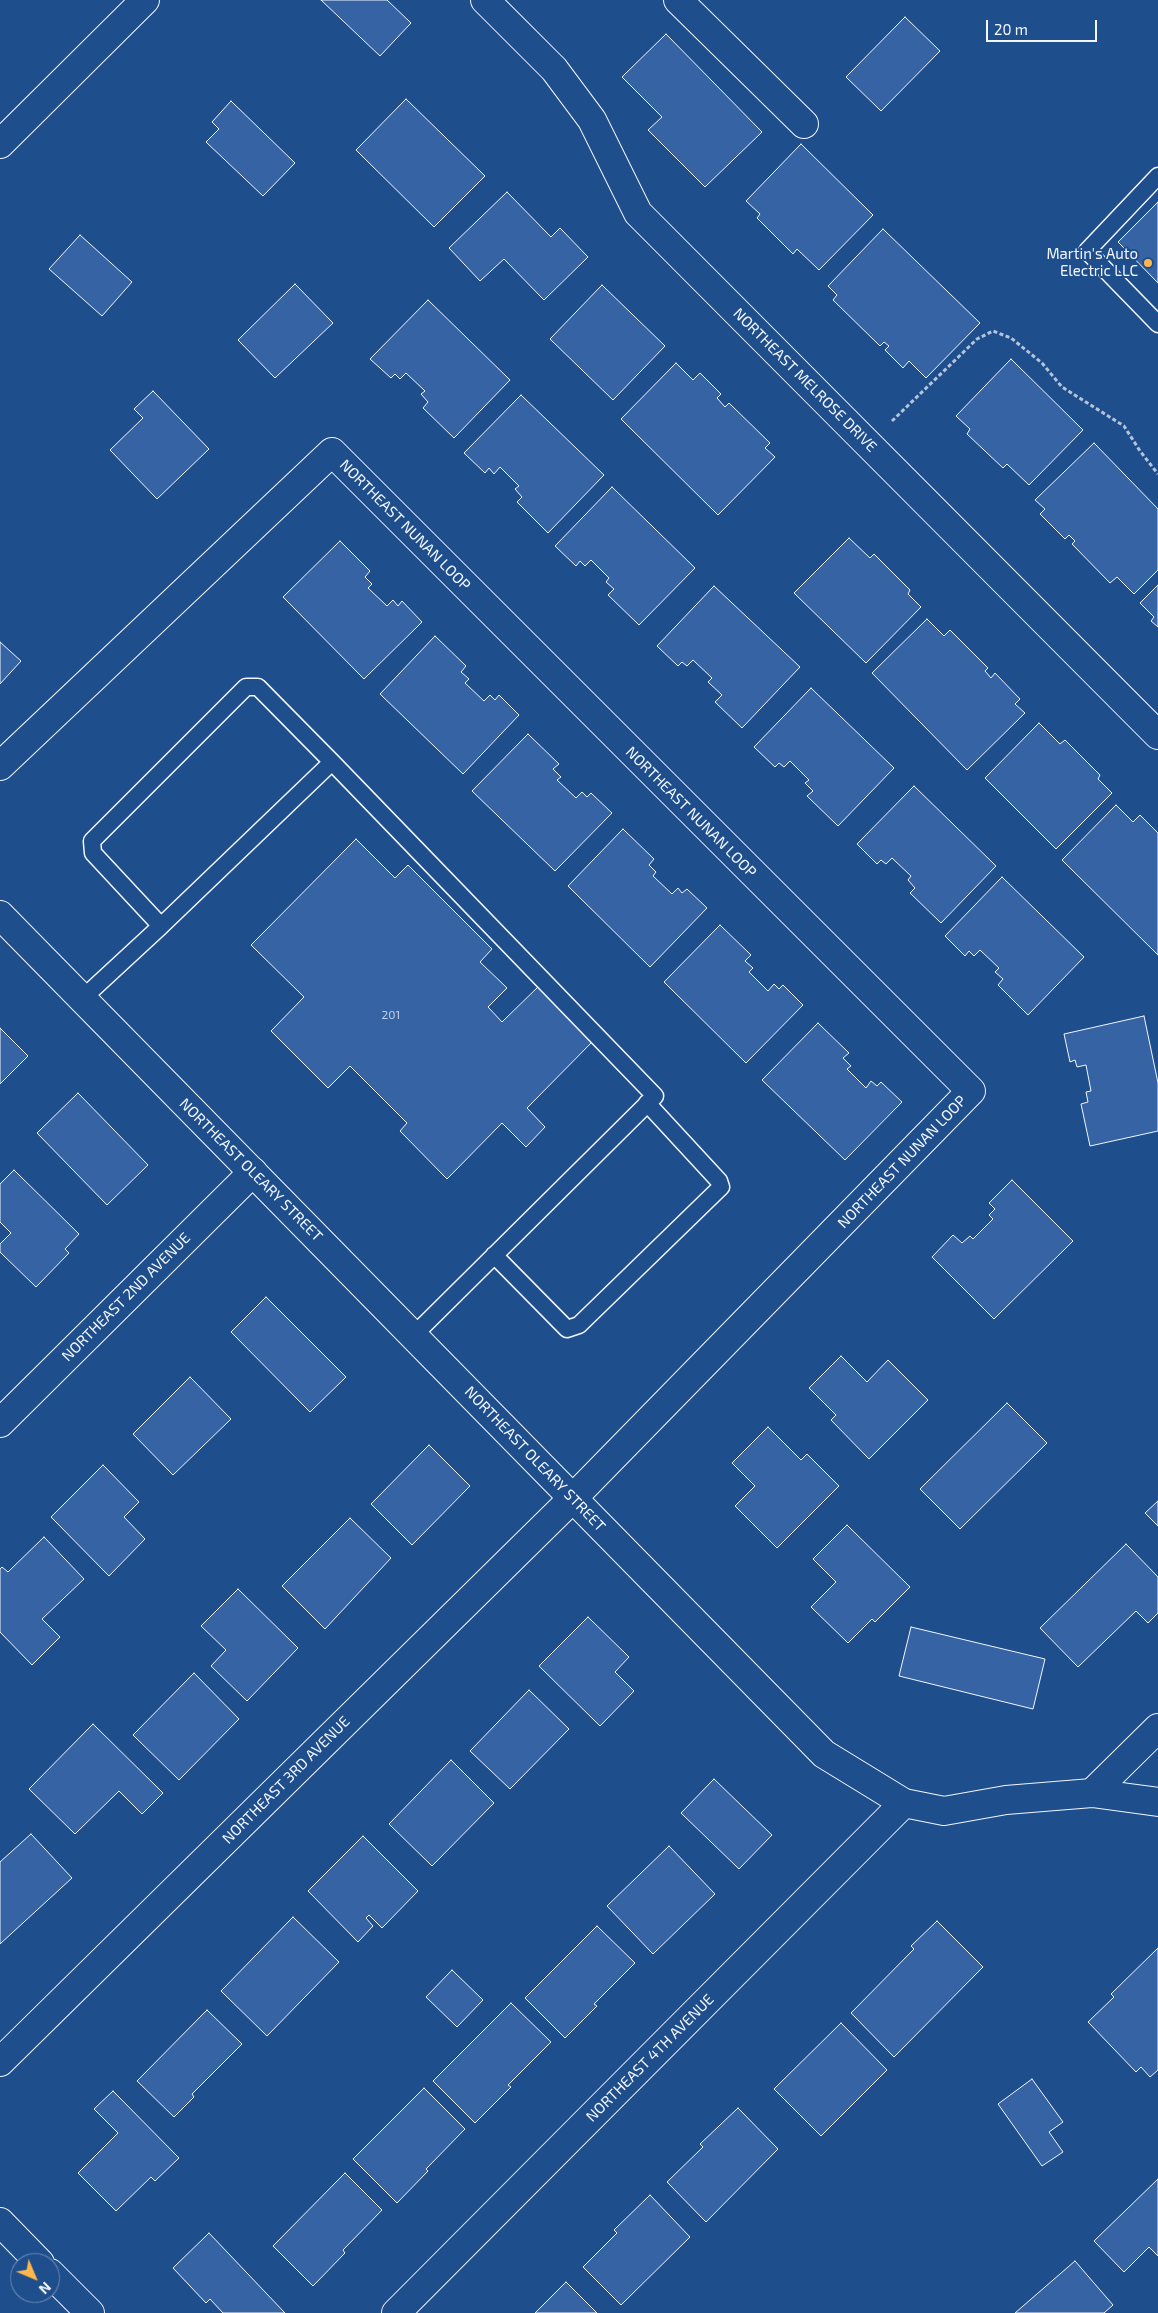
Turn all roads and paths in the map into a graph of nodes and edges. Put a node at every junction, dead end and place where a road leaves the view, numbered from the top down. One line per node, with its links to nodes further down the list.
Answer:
1 (145, 0): 5 (street)
2 (485, 0): 8 (street, NORTHEAST MELROSE DRIVE)
3 (678, 0): 4 (street)
4 (804, 124)
5 (0, 144)
6 (1158, 176): 7 (lane)
7 (1158, 324)
8 (869, 444): 9 (path); 10 (street, NORTHEAST MELROSE DRIVE)
9 (1158, 474)
10 (1158, 735)
11 (332, 762): 14 (lane); 14 (lane); 16 (lane)
12 (0, 766): 21 (street, NORTHEAST NUNAN LOOP)
13 (0, 915): 15 (street, NORTHEAST OLEARY STREET)
14 (161, 926): 15 (lane)
15 (82, 999): 17 (street, NORTHEAST OLEARY STREET)
16 (647, 1104): 18 (lane); 18 (lane)
17 (253, 1172): 19 (street, NORTHEAST OLEARY STREET); 20 (street, NORTHEAST 2ND AVENUE)
18 (494, 1255): 19 (lane)
19 (413, 1336): 21 (street, NORTHEAST OLEARY STREET)
20 (0, 1422)
21 (573, 1498): 24 (street, NORTHEAST OLEARY STREET); 26 (street, NORTHEAST 3RD AVENUE)
22 (1158, 1728): 23 (street)
23 (1092, 1793): 24 (street, NORTHEAST OLEARY STREET); 25 (street, NORTHEAST OLEARY STREET)
24 (904, 1802): 31 (street, NORTHEAST 4TH AVENUE)
25 (1158, 1802)
26 (0, 2062)
27 (0, 2222): 28 (street)
28 (30, 2253)
29 (60, 2283): 30 (street)
30 (90, 2313)
31 (396, 2313)

